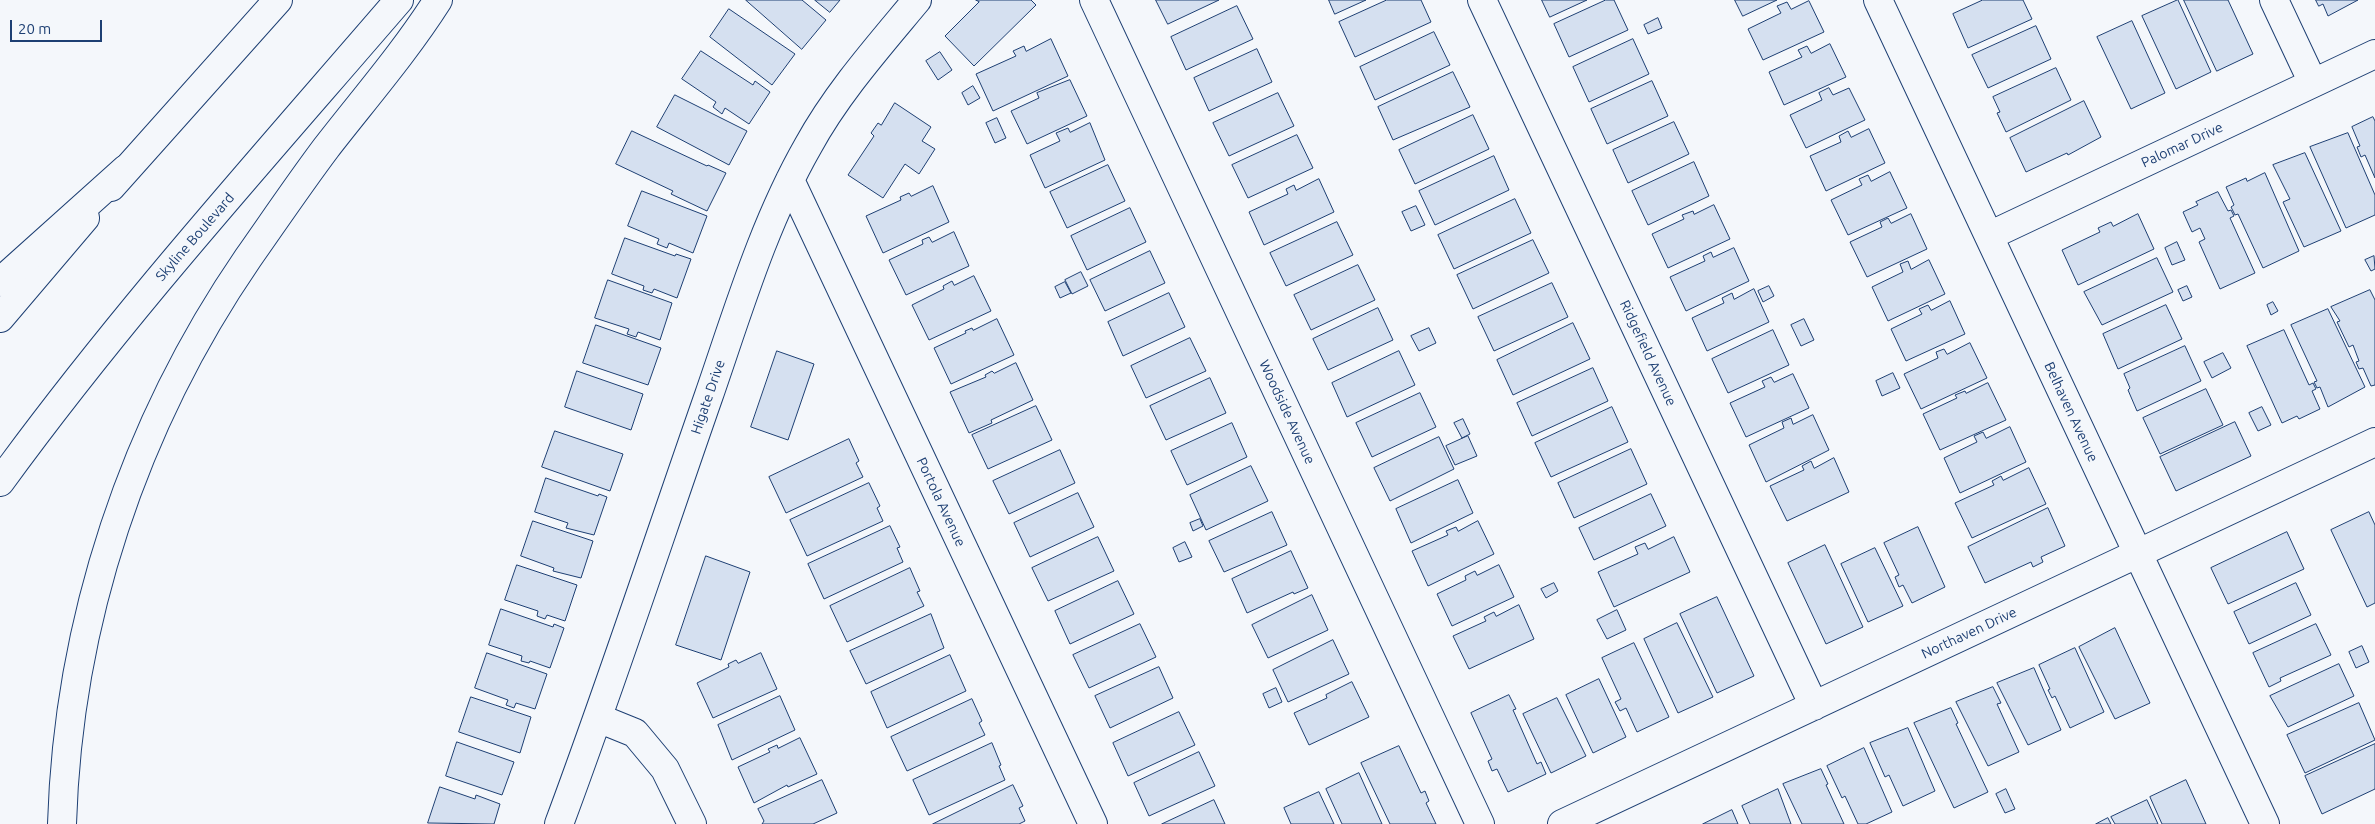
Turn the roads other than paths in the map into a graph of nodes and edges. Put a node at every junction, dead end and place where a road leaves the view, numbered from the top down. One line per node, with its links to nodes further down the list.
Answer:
1 (278, 0): 11 (main road)
2 (399, 0): 17 (main road, Skyline Boulevard)
3 (438, 0): 21 (main road)
4 (917, 0): 12 (main road, Higate Drive)
5 (1094, 0): 25 (main road, Woodside Avenue)
6 (1482, 0): 19 (main road, Ridgefield Avenue)
7 (1878, 0): 13 (main road, Belhaven Avenue)
8 (2274, 0): 10 (main road)
9 (2375, 54): 10 (main road, Palomar Drive)
10 (2313, 83): 13 (main road, Palomar Drive)
11 (126, 169): 14 (main road); 15 (main road)
12 (790, 180): 20 (main road, Higate Drive); 24 (main road, Portola Avenue)
13 (1988, 236): 18 (main road, Belhaven Avenue)
14 (0, 282)
15 (0, 318)
16 (2375, 442): 18 (main road, Northaven Drive)
17 (0, 482)
18 (2138, 554): 19 (main road, Northaven Drive); 27 (main road, Belhaven Avenue)
19 (1814, 706): 26 (main road, Northaven Drive)
20 (598, 718): 22 (main road, Higate Drive); 23 (main road)
21 (62, 824)
22 (559, 824)
23 (692, 824)
24 (1093, 824)
25 (1480, 824)
26 (1562, 824)
27 (2265, 824)

